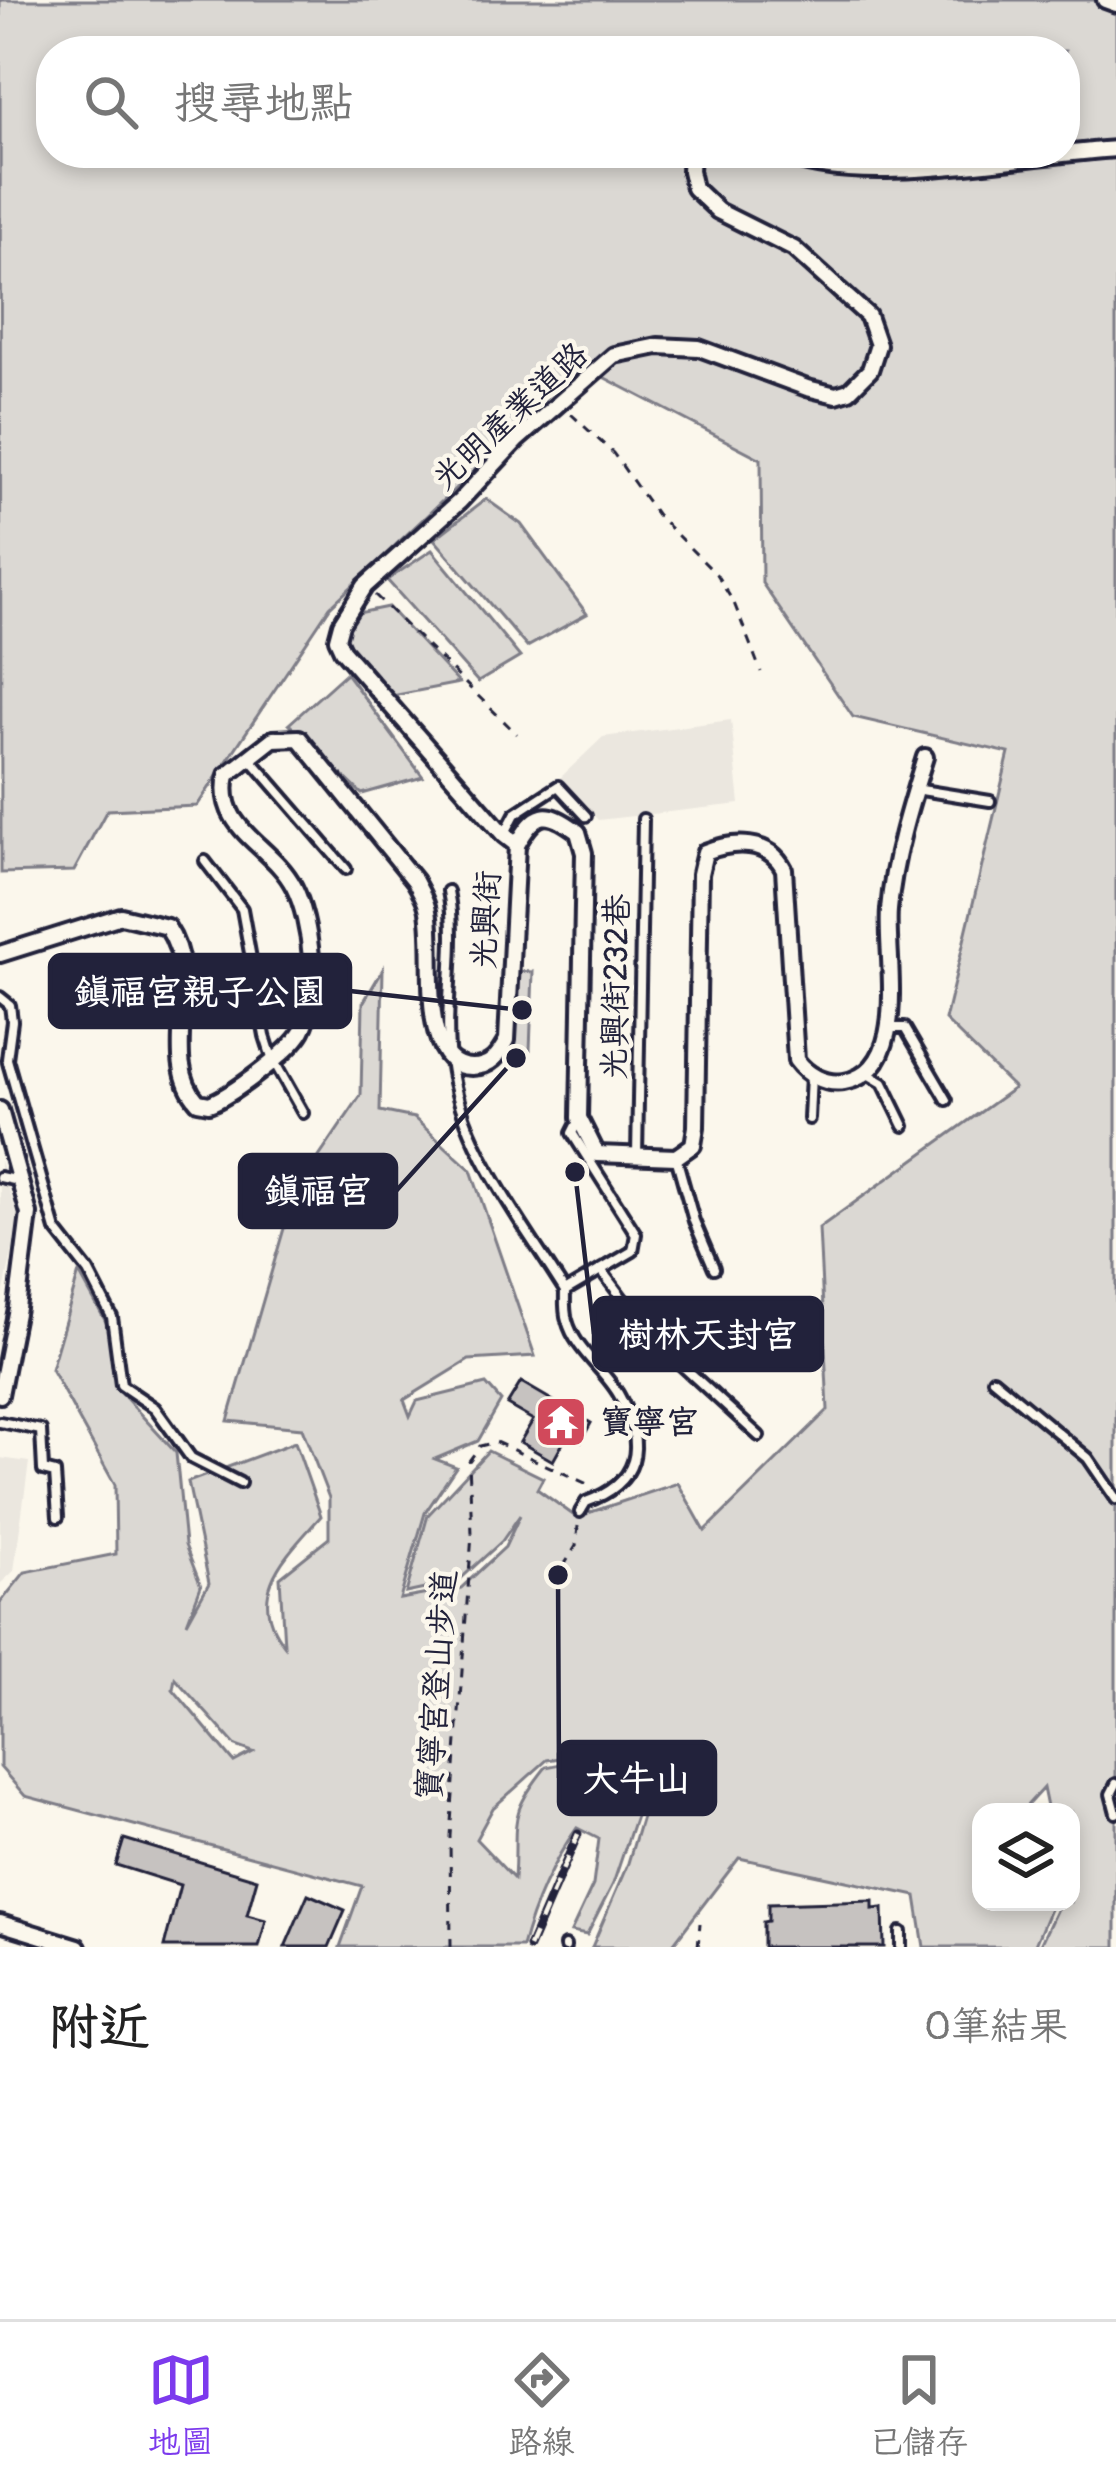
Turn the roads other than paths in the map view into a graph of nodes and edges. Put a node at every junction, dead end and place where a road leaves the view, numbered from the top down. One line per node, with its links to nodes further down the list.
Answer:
1 (1105, 0): 2 (street)
2 (1116, 4)
3 (1116, 149): 4 (street)
4 (1080, 152)
5 (689, 168): 14 (street, 光明產業道路)
6 (858, 168): 7 (street)
7 (916, 168)
8 (249, 758): 17 (lane); 22 (street); 23 (street, 光興街)
9 (926, 758): 10 (street)
10 (915, 789): 11 (lane); 21 (street)
11 (990, 801)
12 (586, 816): 14 (lane)
13 (643, 819): 32 (lane, 光興街232巷)
14 (504, 835): 15 (street, 光明產業道路)
15 (518, 845): 23 (street, 光興街); 29 (street, 光興街)
16 (205, 860): 22 (lane)
17 (346, 869)
18 (448, 891): 23 (lane)
19 (0, 954): 22 (street)
20 (0, 997): 45 (lane)
21 (889, 1028): 24 (street); 26 (lane)
22 (272, 1058): 28 (lane)
23 (450, 1062): 38 (lane)
24 (866, 1073): 25 (street); 31 (lane)
25 (811, 1074): 30 (lane); 33 (street)
26 (947, 1100)
27 (0, 1110): 35 (street)
28 (303, 1112)
29 (579, 1118): 32 (street); 37 (lane)
30 (809, 1119)
31 (904, 1126)
32 (637, 1156): 33 (street)
33 (676, 1157): 36 (lane)
34 (0, 1177): 35 (lane)
35 (19, 1181): 40 (street)
36 (714, 1268)
37 (601, 1270): 38 (lane); 44 (lane)
38 (565, 1291): 47 (lane)
39 (0, 1303): 40 (lane)
40 (17, 1308): 42 (street)
41 (994, 1379): 46 (lane)
42 (0, 1395)
43 (0, 1422): 48 (lane)
44 (759, 1436)
45 (240, 1483)
46 (1116, 1499)
47 (580, 1512)
48 (58, 1517)
49 (1116, 1784): 50 (lane)
50 (1116, 1813)
51 (0, 1923): 53 (street)
52 (901, 1932): 54 (lane)
53 (78, 1947)
54 (901, 1947)

